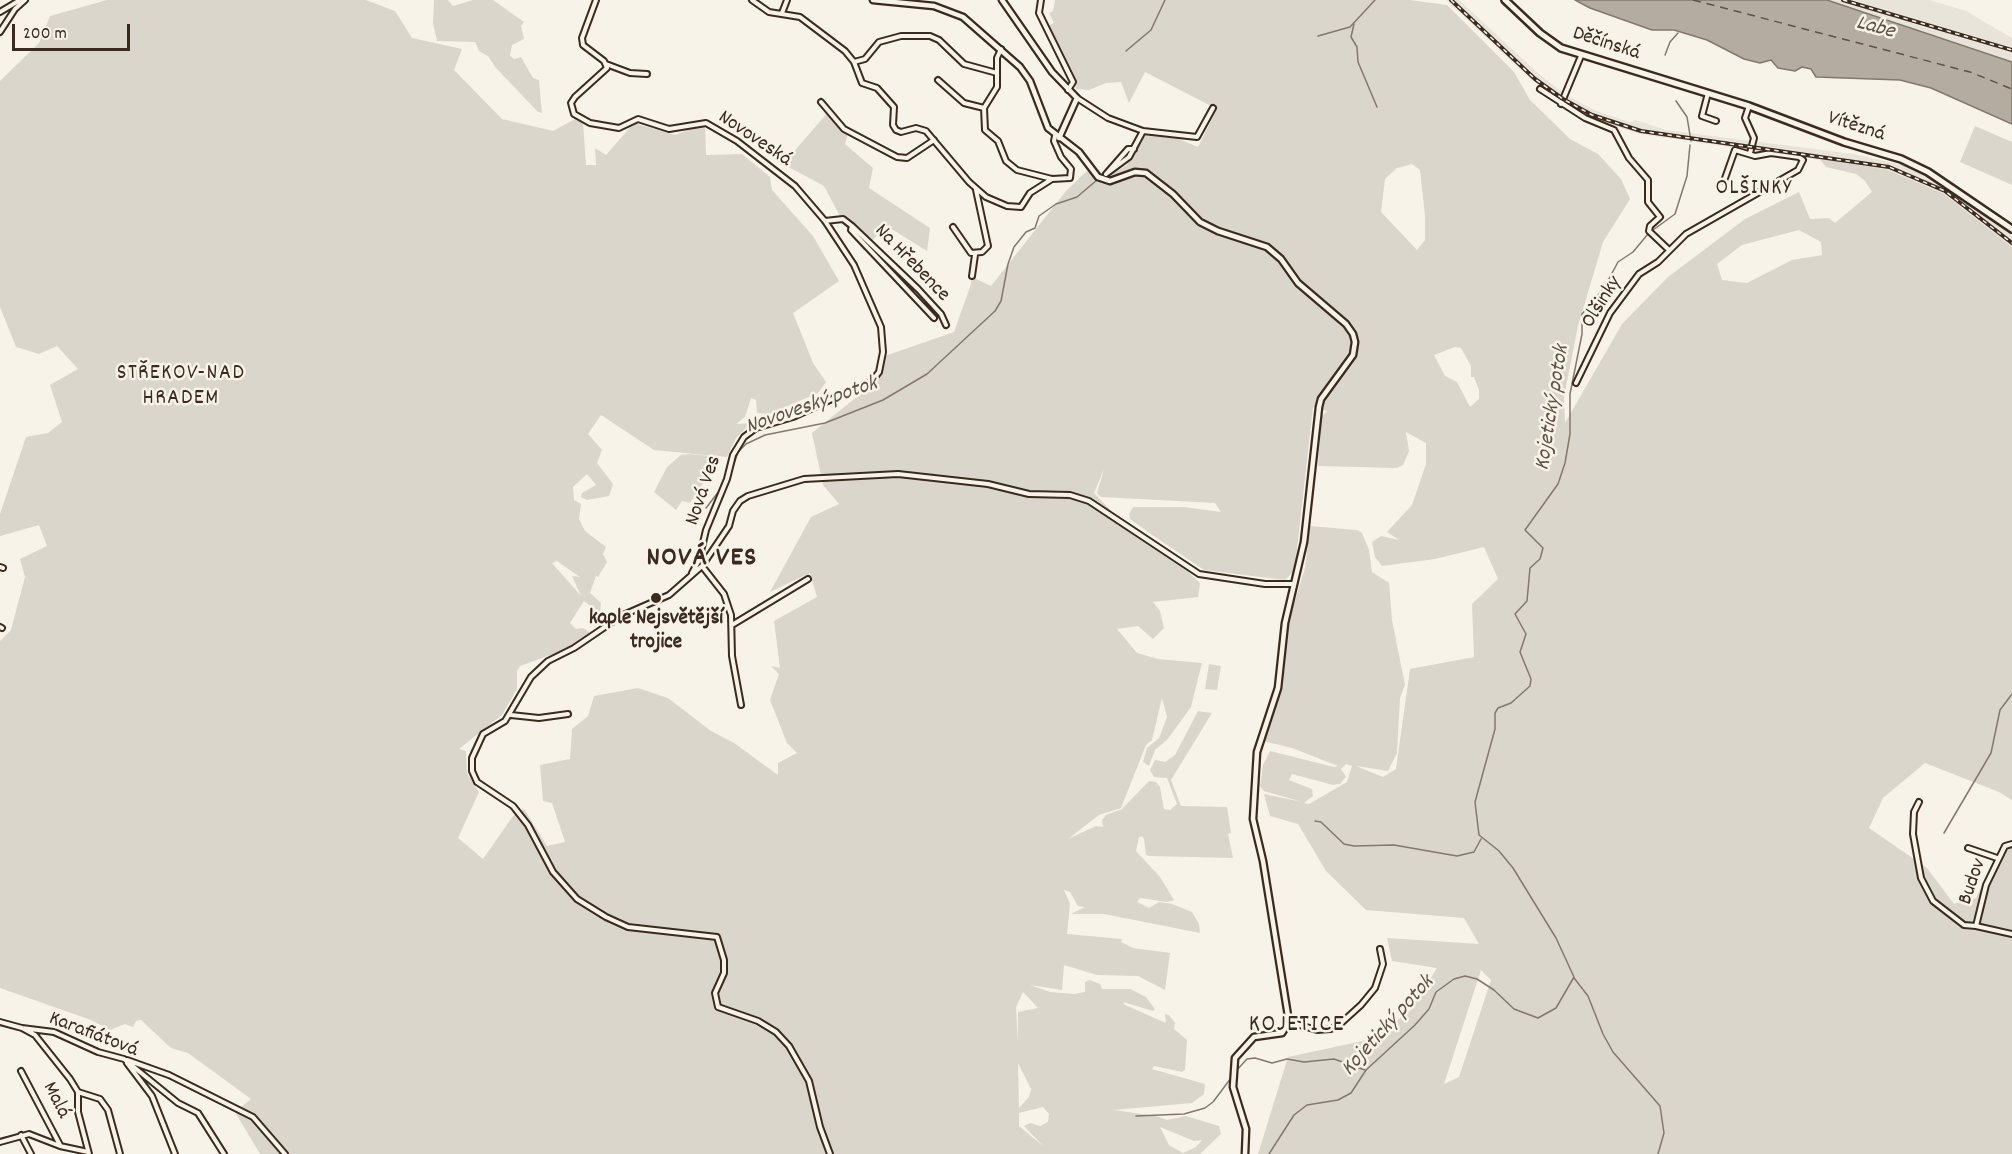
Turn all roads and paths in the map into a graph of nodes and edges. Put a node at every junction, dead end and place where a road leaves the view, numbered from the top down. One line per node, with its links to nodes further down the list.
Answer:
1 (20, 0): 10 (street)
2 (25, 0): 12 (street)
3 (596, 0): 16 (street)
4 (752, 0): 11 (street)
5 (787, 0): 11 (street)
6 (873, 0): 13 (street)
7 (1002, 0): 22 (street)
8 (1041, 0): 22 (street)
9 (1505, 0): 14 (main road, Děčínská)
10 (0, 12)
11 (782, 14): 15 (street)
12 (0, 32)
13 (1001, 49): 17 (street); 32 (street)
14 (1581, 56): 20 (main road, Děčínská); 26 (street)
15 (854, 62): 17 (street); 33 (street)
16 (606, 63): 18 (street); 39 (street, Novoveská)
17 (997, 73): 28 (street)
18 (647, 74)
19 (938, 80): 28 (street)
20 (1677, 84): 23 (main road, Vítězná)
21 (1539, 89): 26 (street)
22 (1068, 90): 24 (street)
23 (1708, 93): 27 (main road, Vítězná); 30 (street)
24 (1077, 98): 31 (street); 32 (street)
25 (821, 102): 33 (street)
26 (1561, 104): 43 (street)
27 (1749, 106): 34 (street); 42 (main road, Vítězná)
28 (984, 108): 35 (street)
29 (1213, 108): 31 (street)
30 (1716, 121)
31 (1143, 131): 36 (street)
32 (1057, 137): 35 (street); 36 (street)
33 (934, 140): 38 (street)
34 (1750, 153): 37 (street); 43 (street, Olšinky)
35 (1052, 179): 38 (street)
36 (1100, 179): 53 (street)
37 (1724, 181)
38 (976, 189): 44 (street)
39 (825, 221): 40 (street, Na Hřebence); 49 (street, Novoveská)
40 (852, 225): 46 (street, Na Hřebence); 47 (street, Na Hřebence)
41 (953, 227): 44 (street)
42 (2012, 229)
43 (1669, 250): 48 (street, Olšinky)
44 (975, 255): 45 (street)
45 (972, 276)
46 (934, 318)
47 (946, 325)
48 (1576, 383)
49 (861, 388): 51 (street, Nová Ves)
50 (702, 566): 51 (street, Nová Ves); 53 (street, Nová Ves); 54 (street)
51 (691, 574): 57 (street, Nová Ves)
52 (808, 579): 54 (street)
53 (1294, 584): 66 (street)
54 (732, 625): 55 (street)
55 (741, 705)
56 (568, 714): 57 (street)
57 (511, 715): 80 (street, Nová Ves)
58 (1919, 802): 62 (street, Budov)
59 (2012, 844): 61 (street, Budov)
60 (1968, 848): 61 (street)
61 (1997, 858): 62 (street, Budov)
62 (1976, 926): 63 (street)
63 (2012, 934)
64 (1380, 949): 66 (street)
65 (0, 1022): 67 (street)
66 (1289, 1022): 81 (street)
67 (22, 1028): 68 (street, Karafiátová); 70 (street)
68 (124, 1059): 77 (street); 78 (street, Karafiátová); 79 (street)
69 (21, 1071): 73 (street, Malá)
70 (78, 1092): 74 (street); 76 (street)
71 (21, 1135): 72 (street); 73 (street); 75 (street)
72 (0, 1142)
73 (60, 1146): 74 (street)
74 (88, 1153)
75 (31, 1154)
76 (120, 1154)
77 (175, 1154)
78 (224, 1154)
79 (285, 1154)
80 (830, 1154)
81 (1245, 1154)

